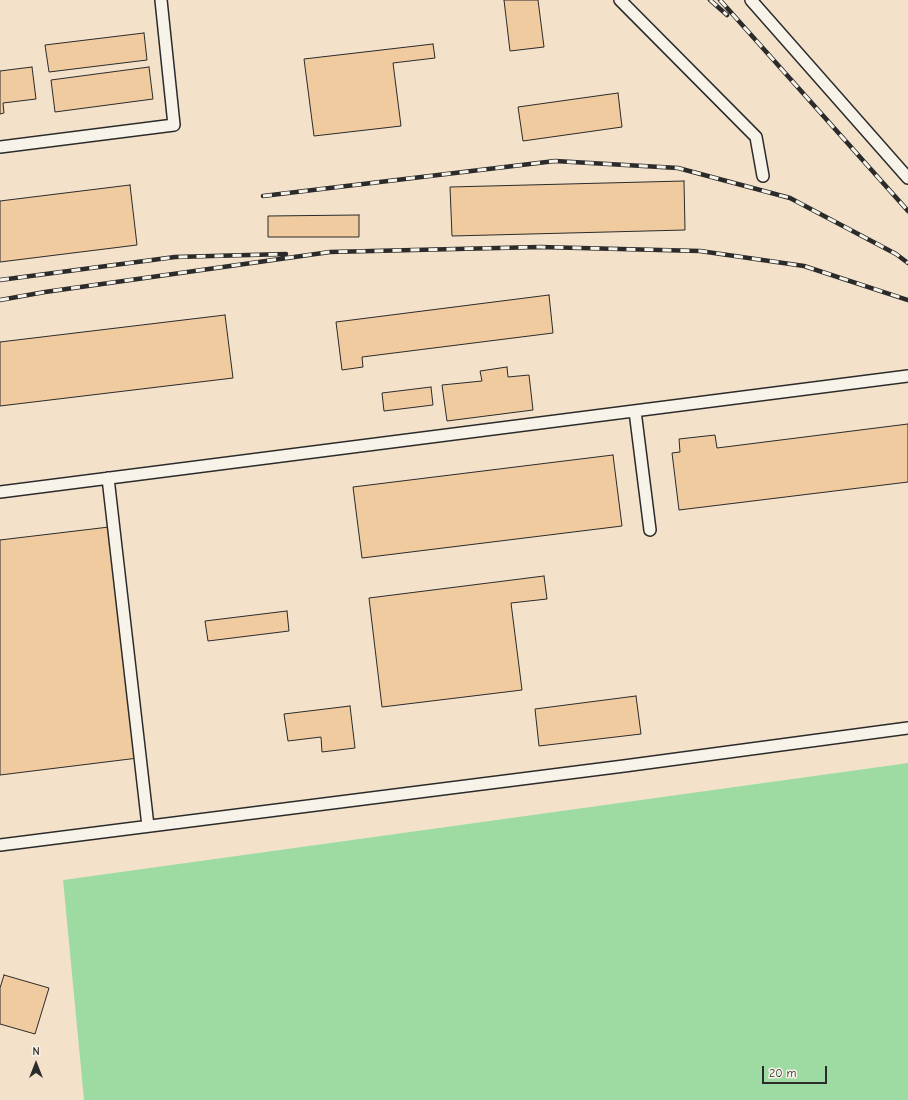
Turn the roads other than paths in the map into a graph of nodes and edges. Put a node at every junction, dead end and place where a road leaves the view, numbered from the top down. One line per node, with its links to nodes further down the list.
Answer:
1 (160, 0): 4 (lane)
2 (620, 0): 5 (lane)
3 (751, 0): 6 (lane)
4 (0, 147)
5 (763, 176)
6 (908, 178)
7 (908, 376): 8 (lane)
8 (635, 411): 9 (lane); 11 (lane)
9 (108, 478): 10 (lane); 13 (lane)
10 (0, 492)
11 (650, 530)
12 (908, 728): 13 (lane)
13 (148, 826): 14 (lane)
14 (0, 845)

